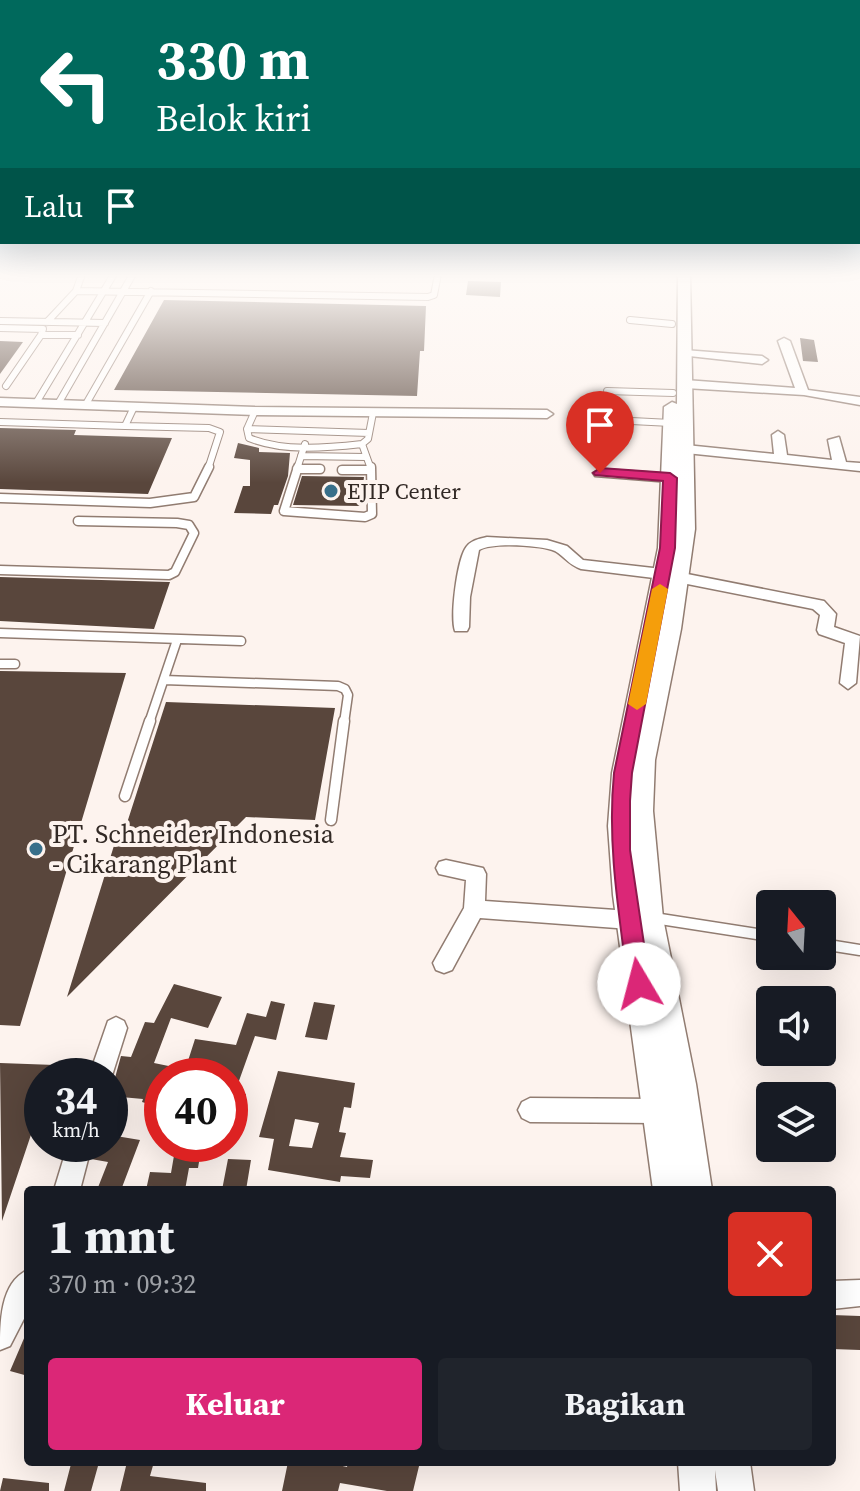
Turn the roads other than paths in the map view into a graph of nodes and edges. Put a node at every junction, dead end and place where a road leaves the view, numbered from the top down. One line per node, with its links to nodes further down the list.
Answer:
1 (35, 344): 12 (lane)
2 (72, 344): 10 (lane)
3 (93, 344): 11 (lane)
4 (121, 344): 20 (lane)
5 (674, 344): 13 (street)
6 (684, 344): 8 (street)
7 (785, 344): 13 (street)
8 (684, 353): 9 (street); 13 (street)
9 (762, 360)
10 (54, 372): 11 (lane); 18 (lane)
11 (76, 373): 19 (lane)
12 (6, 386)
13 (677, 387): 14 (lane); 27 (street); 35 (street)
14 (607, 391)
15 (809, 393): 16 (street)
16 (860, 401)
17 (0, 402): 18 (street)
18 (36, 403): 19 (street)
19 (58, 404): 20 (street)
20 (86, 404): 21 (street)
21 (134, 407): 22 (street); 28 (lane)
22 (255, 411): 23 (street); 29 (lane)
23 (373, 413): 24 (street); 30 (lane)
24 (547, 414)
25 (592, 419): 27 (lane)
26 (0, 422): 28 (lane)
27 (671, 423): 46 (street)
28 (125, 426): 47 (lane)
29 (247, 429): 30 (lane); 33 (lane)
30 (369, 433): 34 (lane)
31 (778, 435): 38 (street)
32 (834, 440): 39 (street)
33 (305, 444): 34 (lane); 36 (lane)
34 (362, 444): 37 (lane)
35 (686, 449): 38 (street); 50 (street)
36 (301, 456): 37 (lane); 41 (lane)
37 (366, 457): 44 (lane)
38 (781, 459): 39 (street)
39 (840, 465): 40 (street)
40 (860, 467)
41 (297, 469): 42 (lane); 44 (lane)
42 (320, 469)
43 (342, 470): 44 (lane)
44 (371, 470)
45 (600, 473): 46 (street)
46 (670, 478): 50 (street)
47 (0, 498)
48 (78, 521): 49 (lane)
49 (0, 570)
50 (671, 576): 51 (street); 55 (street); 64 (street)
51 (461, 627)
52 (0, 633): 53 (lane)
53 (177, 640): 54 (lane); 58 (lane)
54 (241, 641)
55 (857, 641): 59 (street)
56 (0, 664): 57 (lane)
57 (15, 664)
58 (164, 680): 60 (lane); 61 (lane)
59 (848, 683)
60 (125, 796)
61 (331, 820)
62 (446, 868): 63 (street)
63 (474, 909): 64 (street); 68 (street)
64 (640, 919): 65 (lane); 72 (street); 76 (street)
65 (756, 934)
66 (836, 946): 67 (lane)
67 (860, 950)
68 (444, 963)
69 (116, 1028): 70 (street)
70 (107, 1058)
71 (530, 1110): 72 (street)
72 (657, 1111): 75 (street)
73 (75, 1162): 74 (street)
74 (68, 1186)
75 (667, 1186)
76 (696, 1186)
77 (24, 1291): 80 (street)
78 (860, 1293): 79 (street)
79 (836, 1295)
80 (0, 1336)
81 (696, 1466): 83 (street)
82 (733, 1466): 84 (street)
83 (698, 1491)
84 (736, 1491)

